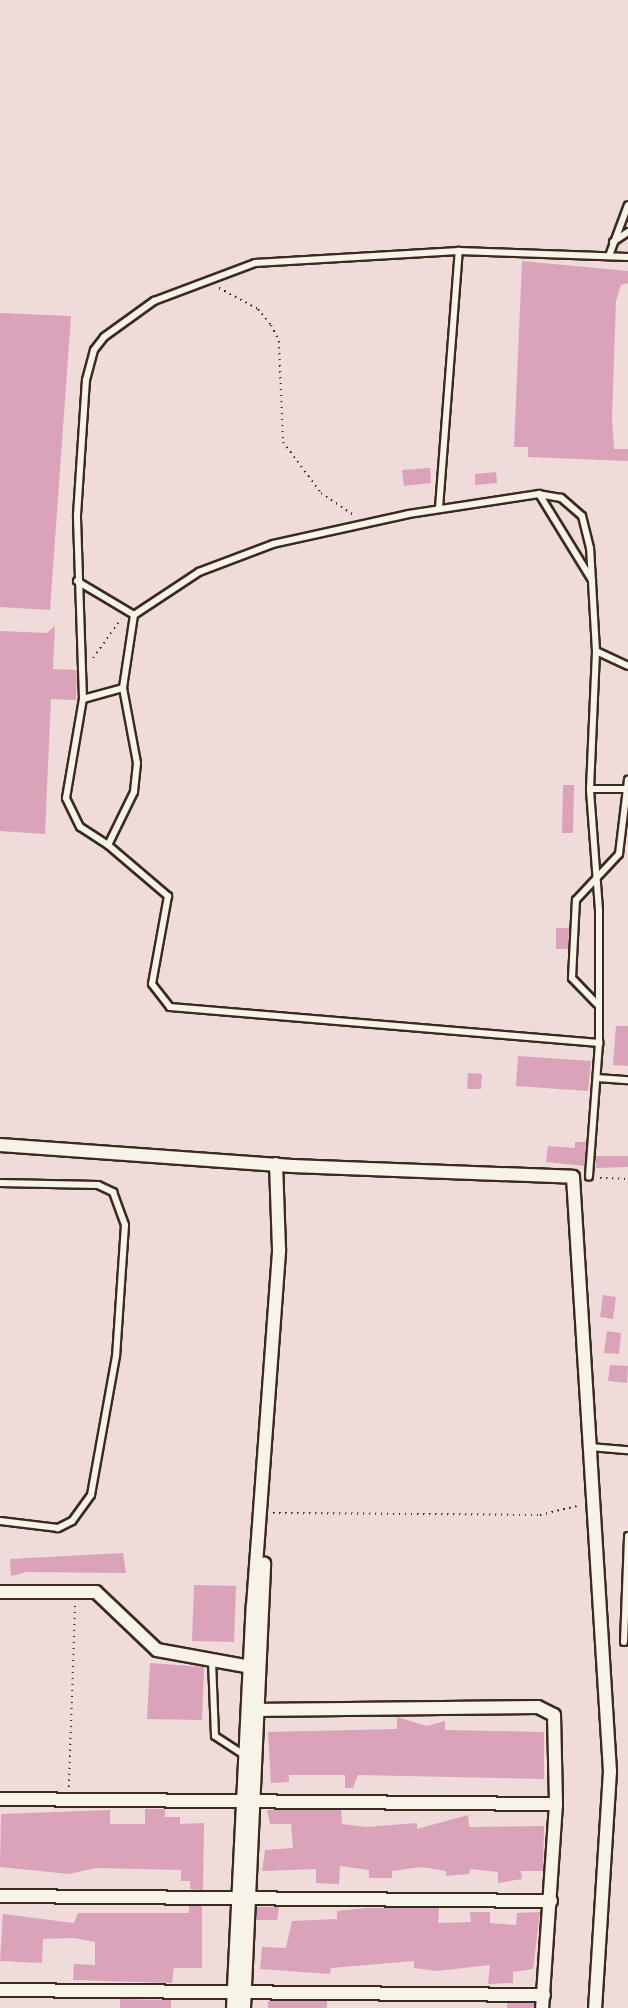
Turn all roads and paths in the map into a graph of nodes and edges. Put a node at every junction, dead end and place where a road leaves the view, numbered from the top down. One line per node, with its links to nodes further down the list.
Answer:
1 (628, 205): 3 (lane)
2 (628, 232): 3 (lane)
3 (613, 242): 5 (lane)
4 (459, 251): 5 (lane); 7 (lane); 9 (lane)
5 (609, 256): 6 (lane)
6 (628, 257)
7 (202, 280): 10 (path); 11 (lane)
8 (540, 494): 9 (lane); 12 (lane); 12 (lane)
9 (439, 508): 10 (lane)
10 (370, 523): 14 (lane)
11 (77, 581): 13 (lane); 17 (lane)
12 (592, 581): 15 (lane)
13 (126, 611): 14 (lane); 17 (path)
14 (134, 615): 18 (lane)
15 (596, 651): 16 (lane); 21 (lane)
16 (628, 666)
17 (84, 669): 19 (lane)
18 (123, 688): 19 (lane); 23 (lane)
19 (83, 699): 23 (lane)
20 (628, 780): 22 (lane)
21 (590, 789): 22 (lane); 24 (lane)
22 (627, 789): 24 (lane)
23 (108, 845): 26 (lane)
24 (597, 879): 25 (lane); 25 (lane)
25 (597, 1004): 26 (lane)
26 (599, 1043): 27 (lane)
27 (597, 1078): 28 (lane); 31 (lane)
28 (628, 1080)
29 (0, 1145): 30 (street)
30 (276, 1164): 34 (street); 37 (street)
31 (589, 1177): 32 (path)
32 (628, 1179)
33 (0, 1183): 38 (lane)
34 (588, 1447): 35 (lane); 36 (street)
35 (628, 1450)
36 (592, 1502): 37 (path); 61 (street)
37 (263, 1513): 42 (street)
38 (0, 1521)
39 (628, 1536): 43 (lane)
40 (75, 1591): 41 (street); 44 (street); 49 (path)
41 (0, 1592)
42 (257, 1606): 45 (street); 46 (street)
43 (624, 1642)
44 (212, 1660): 45 (street); 47 (lane)
45 (251, 1667): 46 (street)
46 (254, 1710): 47 (street); 50 (street); 51 (street)
47 (246, 1756): 50 (street)
48 (0, 1799): 49 (street)
49 (68, 1799): 50 (street)
50 (250, 1801): 51 (street); 53 (street)
51 (556, 1804): 54 (street)
52 (0, 1896): 53 (street)
53 (244, 1899): 54 (street); 56 (street)
54 (551, 1901): 57 (street)
55 (0, 1990): 56 (street)
56 (240, 1992): 57 (street); 58 (street); 59 (street)
57 (544, 1995): 60 (street)
58 (233, 2008)
59 (244, 2008)
60 (542, 2008)
61 (595, 2008)

